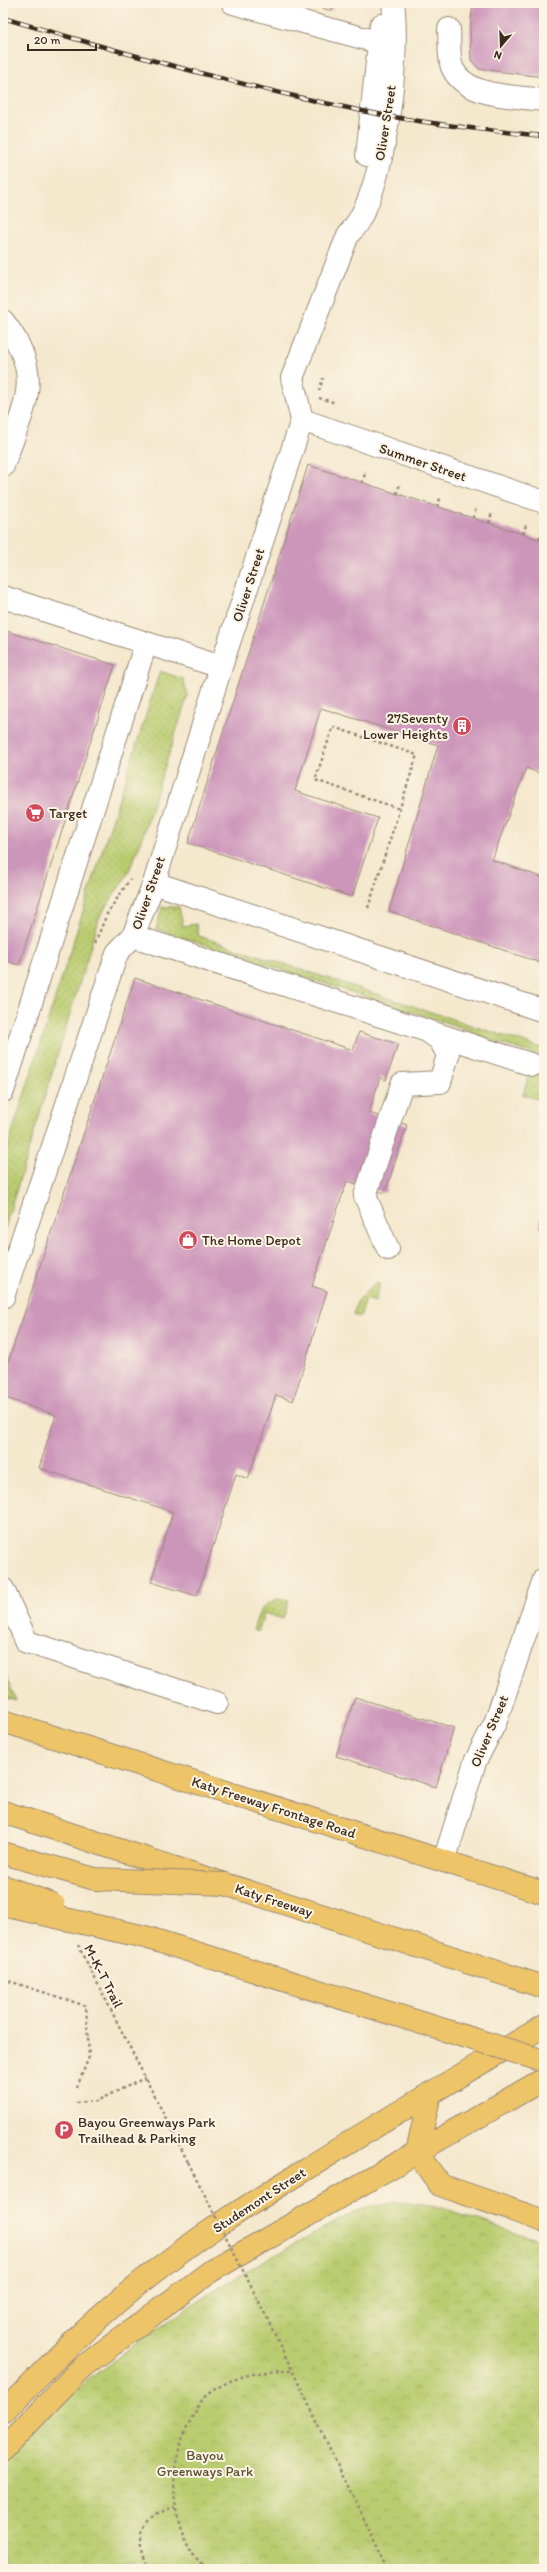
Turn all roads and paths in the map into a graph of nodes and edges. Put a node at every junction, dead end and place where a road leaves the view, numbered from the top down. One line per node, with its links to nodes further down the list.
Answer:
1 (233, 3): 5 (street)
2 (385, 3): 5 (street, Oliver Street)
3 (393, 3): 5 (street, Oliver Street)
4 (449, 29): 6 (street)
5 (386, 45): 10 (street, Oliver Street)
6 (544, 100)
7 (3, 321): 11 (street)
8 (323, 378): 9 (path)
9 (336, 404)
10 (302, 420): 17 (street, Summer Street); 29 (street, Oliver Street)
11 (3, 466)
12 (366, 471): 13 (path)
13 (362, 483)
14 (400, 483): 15 (path)
15 (397, 494)
16 (441, 496): 18 (path)
17 (544, 502)
18 (437, 507)
19 (476, 508): 21 (path)
20 (492, 513): 22 (path)
21 (473, 518)
22 (489, 523)
23 (526, 524): 25 (path)
24 (543, 530): 26 (path)
25 (523, 534)
26 (540, 540)
27 (3, 597): 28 (street)
28 (146, 643): 29 (street); 38 (street)
29 (221, 667): 31 (street, Oliver Street)
30 (400, 809): 30 (path); 32 (path)
31 (154, 883): 33 (street, Oliver Street); 34 (street)
32 (368, 908)
33 (133, 936): 35 (street); 41 (street)
34 (544, 1011)
35 (422, 1029): 36 (street); 40 (street)
36 (533, 1065)
37 (544, 1090): 39 (path)
38 (3, 1091)
39 (544, 1098)
40 (388, 1249)
41 (3, 1297)
42 (544, 1579): 48 (street, Oliver Street)
43 (3, 1589): 44 (street)
44 (217, 1703)
45 (3, 1721): 48 (main road, Katy Freeway Frontage Road)
46 (3, 1812): 49 (main road, Katy Freeway, bridge)
47 (3, 1853): 49 (main road, bridge)
48 (444, 1861): 51 (main road, Katy Freeway Frontage Road)
49 (225, 1884): 56 (main road, Katy Freeway)
50 (3, 1886): 54 (main road, bridge)
51 (544, 1893)
52 (3, 1905): 54 (main road, bridge)
53 (74, 1938): 59 (path, M-K-T Trail)
54 (145, 1938): 58 (main road, bridge)
55 (3, 1979): 61 (path)
56 (544, 1987)
57 (544, 2026): 62 (main road, Studemont Street)
58 (544, 2061)
59 (145, 2078): 63 (path); 66 (path, M-K-T Trail, bridge)
60 (544, 2079): 64 (main road)
61 (77, 2087)
62 (430, 2093): 64 (main road); 67 (main road, Studemont Street)
63 (76, 2103)
64 (417, 2153): 65 (main road); 68 (main road)
65 (544, 2221)
66 (291, 2371): 69 (path); 72 (path, M-K-T Trail)
67 (3, 2413)
68 (3, 2450)
69 (177, 2507): 70 (path); 71 (path)
70 (148, 2569)
71 (206, 2569)
72 (388, 2569)

